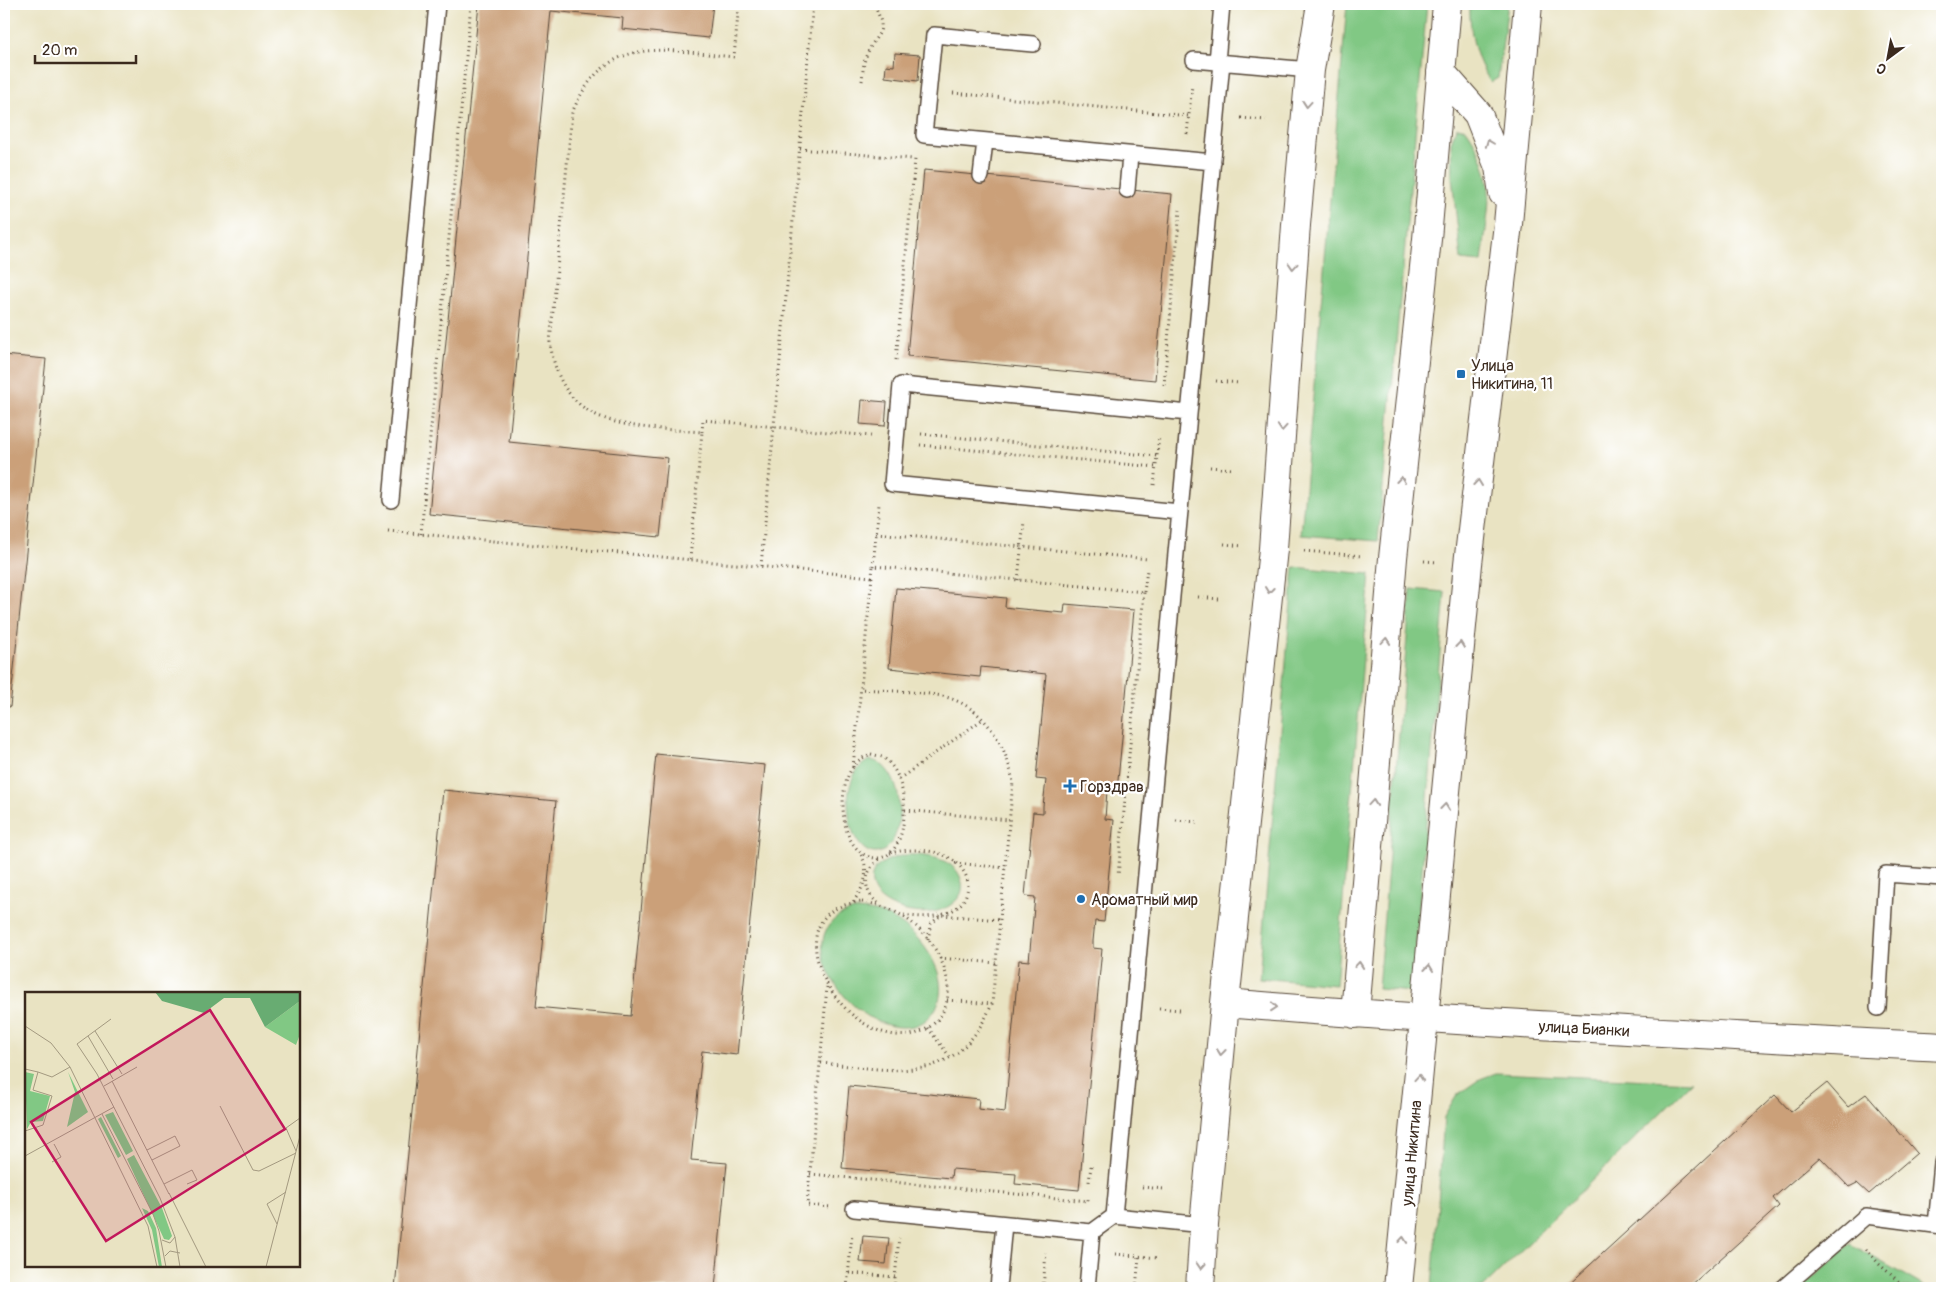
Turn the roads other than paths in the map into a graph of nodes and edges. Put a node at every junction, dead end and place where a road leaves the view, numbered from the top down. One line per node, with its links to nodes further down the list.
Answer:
1 (437, 4): 18 (lane)
2 (1222, 4): 8 (lane)
3 (1321, 4): 9 (street)
4 (1447, 4): 10 (street)
5 (1528, 4): 16 (street)
6 (1032, 44): 11 (lane)
7 (1194, 60): 8 (lane)
8 (1219, 62): 9 (lane); 13 (lane)
9 (1310, 70): 21 (street, one-way to 21)
10 (1441, 72): 16 (street, one-way to 10); 23 (street, one-way to 10)
11 (985, 141): 12 (lane); 14 (lane)
12 (1130, 155): 13 (lane); 15 (lane)
13 (1213, 162): 17 (lane)
14 (982, 176)
15 (1127, 190)
16 (1508, 224): 24 (street, улица Никитина, one-way to 16)
17 (1189, 413): 19 (lane); 19 (lane)
18 (391, 500)
19 (1180, 512): 28 (lane)
20 (1942, 878): 22 (lane)
21 (1225, 1003): 23 (street, улица Бианки, one-way to 23); 30 (street, one-way to 30)
22 (1878, 1008)
23 (1356, 1014): 24 (street, улица Бианки)
24 (1424, 1017): 25 (street, улица Бианки); 36 (street, улица Никитина, one-way to 24)
25 (1942, 1047)
26 (1942, 1164): 31 (lane)
27 (854, 1209): 29 (lane)
28 (1114, 1216): 30 (lane); 32 (lane)
29 (1004, 1224): 32 (lane); 33 (lane)
30 (1204, 1225): 35 (street, one-way to 35)
31 (1939, 1225): 37 (lane)
32 (1092, 1232): 34 (lane)
33 (998, 1288)
34 (1087, 1288)
35 (1200, 1288)
36 (1398, 1288)
37 (1783, 1288)

